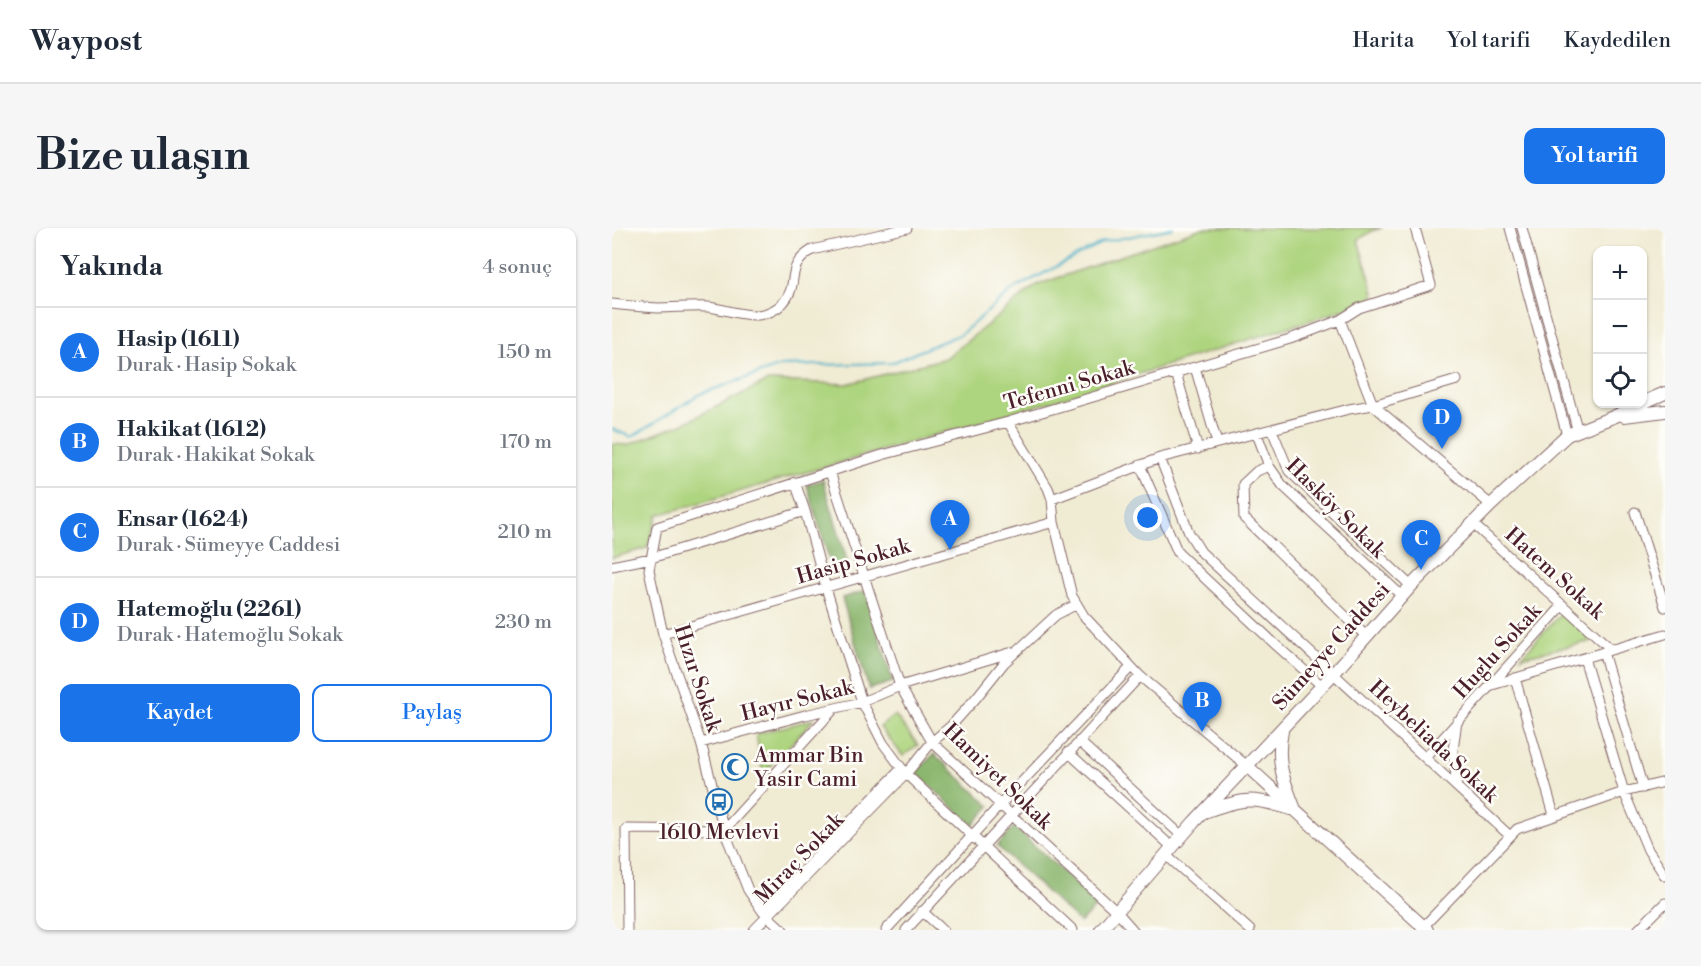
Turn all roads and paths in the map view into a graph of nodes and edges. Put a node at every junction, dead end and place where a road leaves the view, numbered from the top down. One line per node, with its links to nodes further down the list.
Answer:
1 (907, 228): 5 (street)
2 (1415, 228): 6 (street, Tefenni Sokak)
3 (1510, 228): 18 (street)
4 (1522, 228): 18 (street)
5 (612, 304)
6 (1340, 320): 7 (street, Tefenni Sokak); 12 (street)
7 (1195, 367): 8 (street, Tefenni Sokak); 20 (street)
8 (1176, 373): 16 (street, Tefenni Sokak); 21 (street)
9 (1457, 380): 12 (street)
10 (1665, 393): 11 (street, Sümeyye Caddesi)
11 (1647, 401)
12 (1372, 405): 17 (street); 28 (street)
13 (1632, 408): 15 (street, Sümeyye Caddesi)
14 (1665, 411): 15 (street, Sümeyye Caddesi)
15 (1613, 417): 18 (street, Sümeyye Caddesi)
16 (1008, 422): 25 (street, Tefenni Sokak); 27 (street)
17 (1272, 430): 19 (street); 37 (street)
18 (1573, 433): 28 (street, Sümeyye Caddesi)
19 (1257, 434): 20 (street); 24 (street, Hasköy Sokak)
20 (1217, 443): 21 (street)
21 (1198, 449): 22 (street)
22 (1160, 458): 23 (street); 50 (street, Heybeliada Sokak)
23 (1140, 465): 27 (street); 54 (street)
24 (1269, 466): 39 (street, Hasköy Sokak); 45 (street)
25 (830, 472): 26 (street, Tefenni Sokak); 36 (street, Hamiyet Sokak)
26 (795, 482): 29 (street); 33 (street, Tefenni Sokak)
27 (1052, 499): 31 (street)
28 (1491, 506): 32 (street, Sümeyye Caddesi)
29 (806, 511): 34 (street); 38 (street)
30 (1635, 512): 42 (street)
31 (1054, 522): 36 (street, Hasip Sokak); 40 (street)
32 (1473, 524): 37 (street, Sümeyye Caddesi); 41 (street, Hatem Sokak)
33 (657, 527): 34 (street, Hızır Sokak)
34 (651, 558): 35 (street); 43 (street, Hızır Sokak)
35 (612, 566)
36 (863, 578): 38 (street, Hasip Sokak); 53 (street, Hamiyet Sokak)
37 (1411, 586): 39 (street, Sümeyye Caddesi)
38 (826, 588): 43 (street, Hasip Sokak); 56 (street)
39 (1403, 597): 45 (street, Sümeyye Caddesi)
40 (1077, 604): 47 (street, Miraç Sokak); 49 (street)
41 (1563, 605): 46 (street, Hatem Sokak); 55 (street, Huglu Sokak)
42 (1665, 607)
43 (663, 634): 62 (street, Hızır Sokak)
44 (1665, 634): 46 (street)
45 (1367, 637): 50 (street, Sümeyye Caddesi)
46 (1607, 651): 48 (street); 69 (street)
47 (1016, 652): 53 (street, Miraç Sokak); 61 (street, Miraç Sokak)
48 (1584, 658): 52 (street); 70 (street)
49 (1131, 667): 51 (street); 71 (street)
50 (1335, 673): 54 (street, Sümeyye Caddesi); 64 (street, Heybeliada Sokak)
51 (1140, 676): 60 (street); 65 (street)
52 (1515, 678): 55 (street); 74 (street)
53 (900, 686): 56 (street, Hayır Sokak); 61 (street, Hamiyet Sokak)
54 (1322, 686): 59 (street, Sümeyye Caddesi)
55 (1490, 686): 58 (street, Huglu Sokak)
56 (862, 702): 57 (street, Hayır Sokak); 66 (street)
57 (832, 710): 62 (street, Hayır Sokak); 76 (street)
58 (1457, 721): 64 (street, Huglu Sokak); 68 (street, Huglu Sokak)
59 (1283, 729): 65 (street, Sümeyye Caddesi); 72 (street)
60 (1079, 741): 63 (street); 77 (street)
61 (932, 742): 66 (street, Miraç Sokak); 71 (street, Hamiyet Sokak)
62 (701, 743): 76 (street, Hızır Sokak)
63 (1068, 752): 75 (street); 81 (street)
64 (1425, 758): 68 (street, Heybeliada Sokak)
65 (1247, 766): 72 (street); 73 (street, Sümeyye Caddesi)
66 (904, 772): 79 (street); 86 (street, Miraç Sokak)
67 (1665, 782): 69 (street)
68 (1457, 787): 78 (street, Heybeliada Sokak)
69 (1643, 788): 70 (street)
70 (1624, 792): 74 (street); 82 (street)
71 (1000, 805): 75 (street, Hamiyet Sokak); 79 (street)
72 (1295, 811): 73 (street); 88 (street)
73 (1203, 813): 77 (street, Sümeyye Caddesi)
74 (1554, 814): 78 (street)
75 (1011, 816): 80 (street); 85 (street, Hamiyet Sokak)
76 (724, 830): 86 (street, Hızır Sokak); 89 (street)
77 (1182, 836): 81 (street, Sümeyye Caddesi)
78 (1509, 836): 88 (street)
79 (973, 837): 80 (street); 84 (street)
80 (983, 846): 87 (street); 94 (street)
81 (1169, 851): 85 (street, Sümeyye Caddesi); 97 (street)
82 (1665, 876)
83 (1665, 903): 98 (street)
84 (903, 911): 87 (street); 92 (street)
85 (1117, 912): 95 (street, Sümeyye Caddesi); 96 (street, Hamiyet Sokak)
86 (766, 915): 90 (street, Miraç Sokak); 91 (street, Hızır Sokak)
87 (914, 923): 93 (street)
88 (1424, 929)
89 (627, 930)
90 (754, 930)
91 (783, 930)
92 (886, 930)
93 (943, 930)
94 (1073, 930)
95 (1101, 930)
96 (1133, 930)
97 (1250, 930)
98 (1638, 930)

